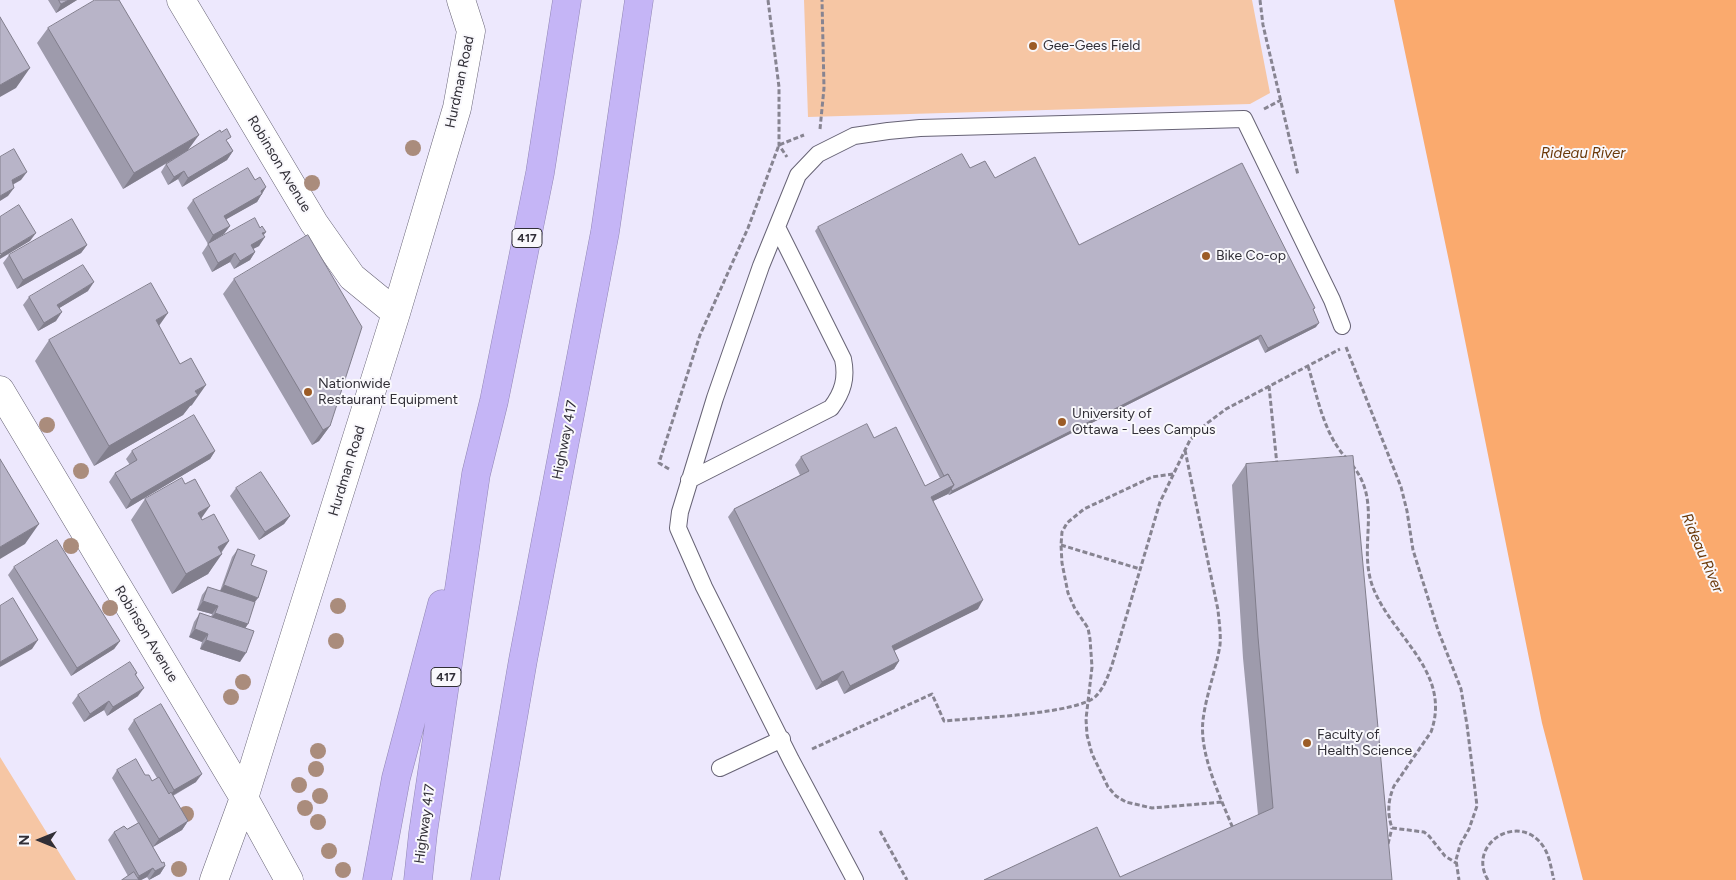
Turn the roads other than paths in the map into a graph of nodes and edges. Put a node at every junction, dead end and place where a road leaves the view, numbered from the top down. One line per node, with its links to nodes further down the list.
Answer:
1 (181, 0): 6 (street, Robinson Avenue)
2 (461, 0): 6 (street, Hurdman Road)
3 (567, 0): 9 (highway, Highway 417 / 417)
4 (639, 0): 18 (highway, Highway 417)
5 (777, 227): 7 (lane); 10 (lane); 10 (lane)
6 (396, 313): 13 (street, Hurdman Road)
7 (1342, 326)
8 (0, 390): 13 (street, Robinson Avenue)
9 (476, 474): 16 (highway); 17 (highway, Highway 417 / 417)
10 (689, 480): 11 (lane)
11 (782, 739): 12 (lane); 19 (lane)
12 (720, 768)
13 (244, 798): 14 (street, Hurdman Road); 15 (street, Robinson Avenue)
14 (214, 880)
15 (289, 880)
16 (377, 880)
17 (418, 880)
18 (486, 880)
19 (855, 880)

